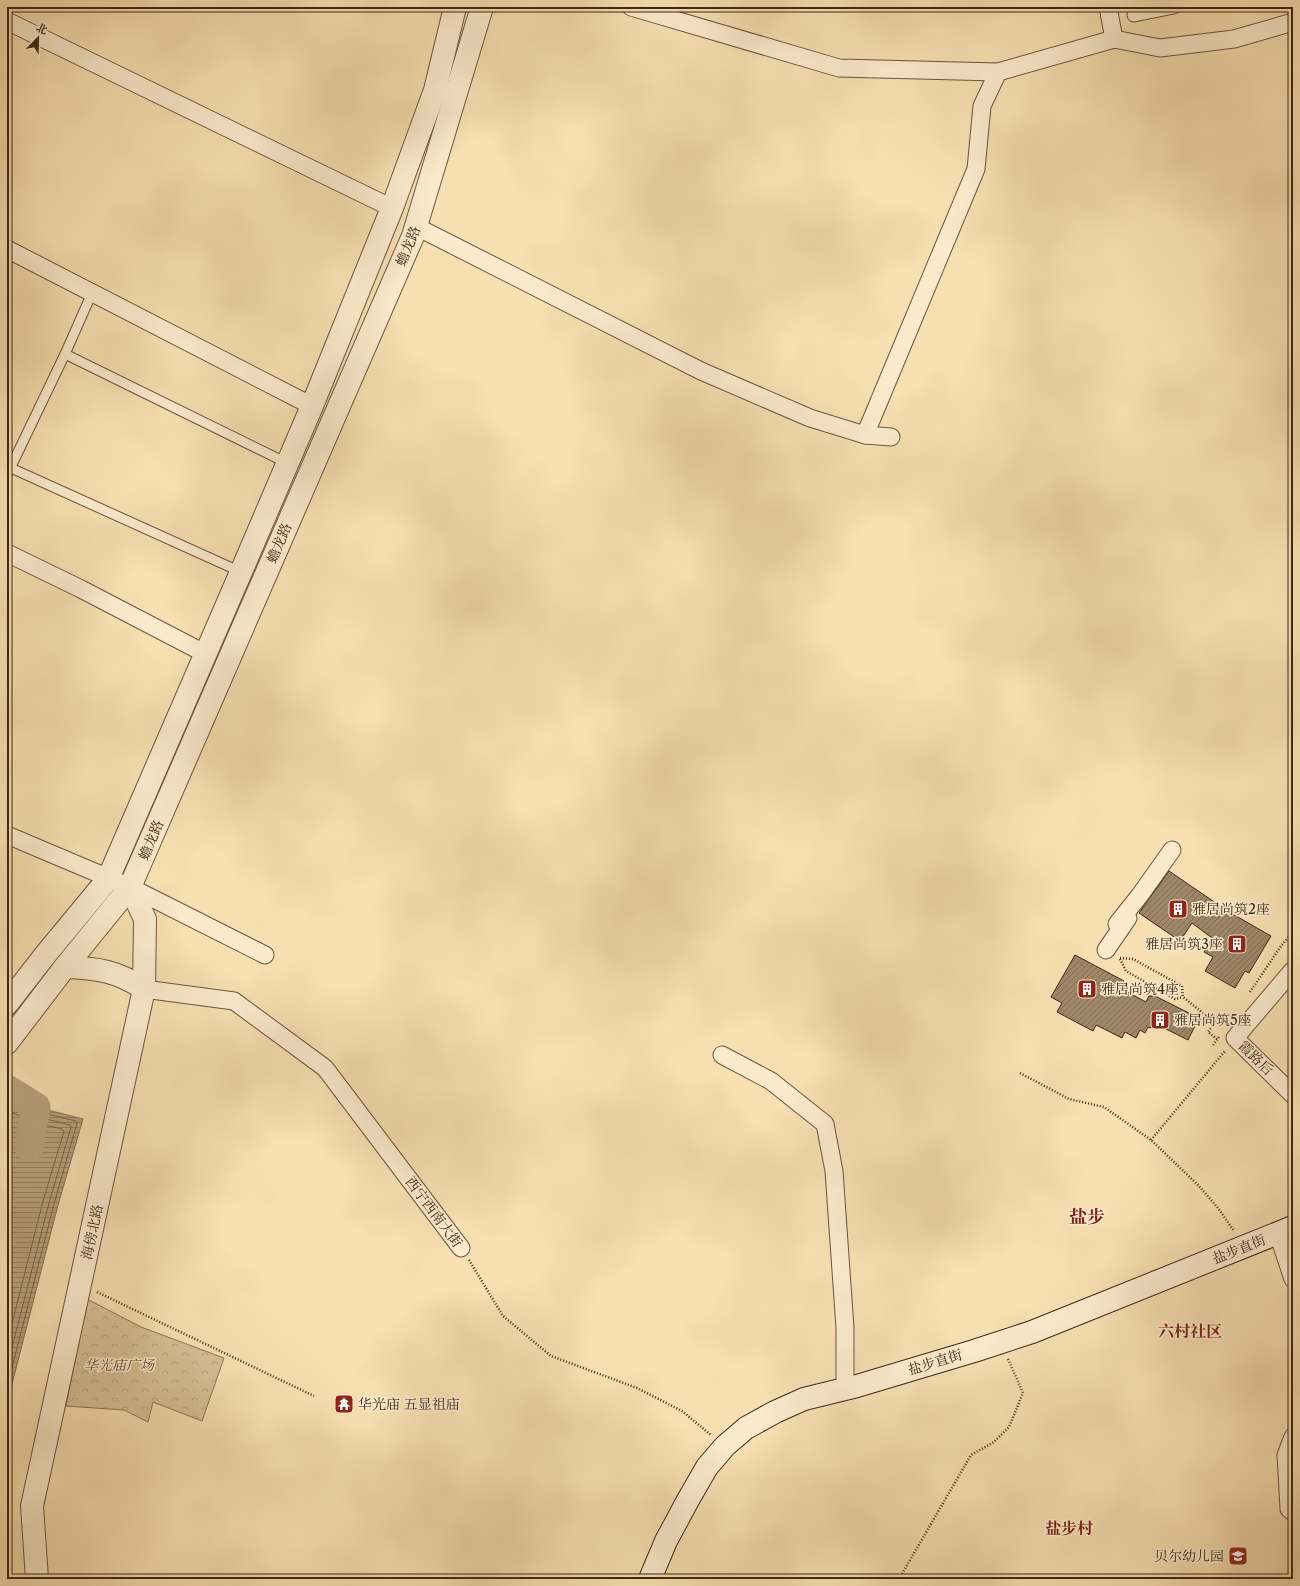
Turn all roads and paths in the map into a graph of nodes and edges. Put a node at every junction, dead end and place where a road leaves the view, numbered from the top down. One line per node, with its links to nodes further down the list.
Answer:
1 (455, 7): 11 (street, 蟾龙路)
2 (482, 7): 12 (street, 蟾龙路)
3 (632, 7): 10 (street)
4 (1108, 7): 9 (street)
5 (1174, 7): 6 (street)
6 (1134, 15)
7 (7, 21): 11 (street)
8 (1293, 22): 9 (street)
9 (1114, 39): 10 (street)
10 (998, 72): 18 (street)
11 (392, 208): 12 (street); 16 (street, 蟾龙路)
12 (417, 227): 17 (street, 蟾龙路); 18 (street)
13 (7, 249): 14 (street)
14 (92, 293): 15 (lane); 16 (street)
15 (65, 354): 20 (lane); 21 (lane)
16 (312, 406): 17 (street); 20 (street, 蟾龙路)
17 (334, 415): 24 (street, 蟾龙路)
18 (865, 435): 19 (street)
19 (891, 436)
20 (287, 463): 23 (street, 蟾龙路)
21 (9, 472): 23 (lane)
22 (7, 553): 25 (street)
23 (241, 572): 24 (street); 25 (street, 蟾龙路)
24 (263, 581): 26 (street, 蟾龙路)
25 (206, 654): 26 (street); 29 (street, 蟾龙路)
26 (226, 664): 30 (street, 蟾龙路)
27 (7, 835): 29 (street)
28 (1172, 850): 31 (street)
29 (108, 879): 30 (street); 41 (street, 蟾龙路)
30 (130, 888): 35 (street); 36 (street, 蟾龙路); 38 (street, 海傍北路)
31 (1140, 896): 32 (street); 34 (street)
32 (1117, 924)
33 (1293, 932): 39 (path)
34 (1113, 954): 40 (path); 40 (path)
35 (266, 955)
36 (65, 967): 38 (street); 46 (street, 蟾龙路)
37 (1293, 970): 44 (street)
38 (144, 988): 53 (street, 西宁西南大街); 56 (street, 海傍北路)
39 (1248, 996)
40 (1183, 997): 43 (path)
41 (7, 1004)
42 (1231, 1021): 43 (path)
43 (1214, 1022): 45 (path)
44 (1229, 1036): 45 (path); 50 (street, 霞路后); 51 (path)
45 (1218, 1039): 47 (path)
46 (7, 1043)
47 (1213, 1045)
48 (722, 1055): 58 (street)
49 (1020, 1073): 51 (path)
50 (1293, 1095)
51 (1151, 1140): 54 (path)
52 (1285, 1231): 54 (street, 盐步直街); 55 (street)
53 (461, 1248): 61 (path, 西宁西南大街)
54 (1241, 1248): 57 (street, 盐步直街)
55 (1293, 1279)
56 (80, 1284): 59 (path); 63 (street, 海傍北路)
57 (1001, 1342): 58 (street, 盐步直街); 65 (path)
58 (844, 1389): 61 (street, 盐步直街)
59 (314, 1396)
60 (1293, 1437): 62 (street)
61 (725, 1446): 64 (street, 盐步直街)
62 (1293, 1512)
63 (37, 1579)
64 (650, 1579)
65 (899, 1579)

